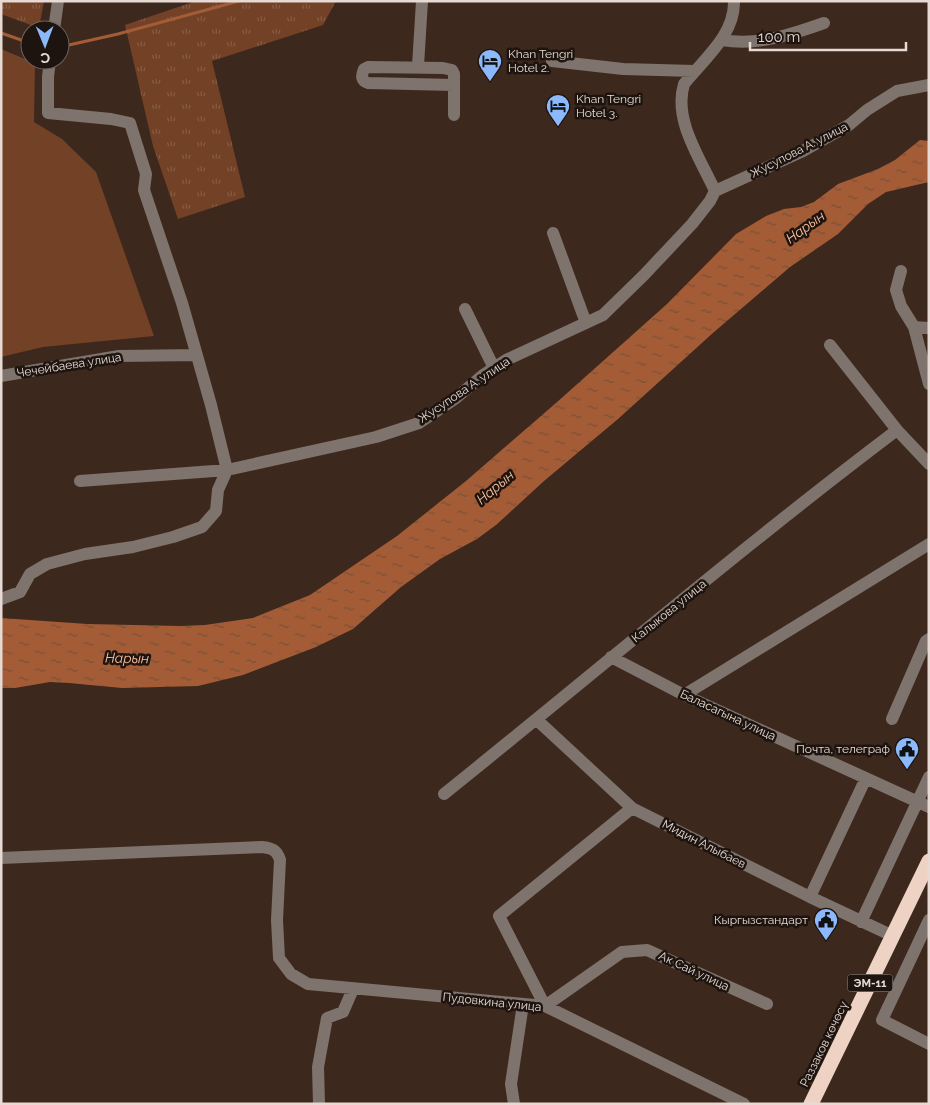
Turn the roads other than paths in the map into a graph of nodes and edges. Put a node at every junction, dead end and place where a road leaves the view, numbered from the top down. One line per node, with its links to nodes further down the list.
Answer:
1 (58, 1): 4 (street)
2 (422, 1): 8 (street)
3 (734, 1): 6 (street)
4 (55, 20)
5 (824, 23): 6 (street)
6 (722, 40): 10 (street)
7 (552, 61): 10 (street)
8 (418, 66): 11 (street); 11 (street)
9 (49, 70): 22 (street)
10 (694, 71): 14 (street)
11 (454, 85): 13 (street)
12 (929, 85): 14 (street, Жусупова А. улица)
13 (454, 115)
14 (715, 191): 18 (street, Жусупова А. улица)
15 (553, 233): 18 (street)
16 (901, 271): 19 (street)
17 (465, 309): 23 (street)
18 (586, 323): 23 (street, Жусупова А. улица)
19 (914, 327): 20 (street); 25 (street)
20 (929, 328)
21 (830, 345): 26 (street)
22 (197, 355): 24 (street, Чечейбаева улица); 28 (street)
23 (494, 368): 28 (street, Жусупова А. улица)
24 (1, 376)
25 (929, 384)
26 (897, 430): 27 (street); 33 (street, Калыкова улица)
27 (929, 464)
28 (227, 470): 29 (street, Жусупова А. улица); 31 (street)
29 (80, 481)
30 (929, 544): 34 (street)
31 (1, 599)
32 (929, 639): 35 (street)
33 (611, 657): 34 (street, Баласагына улица); 36 (street, Калыкова улица)
34 (684, 696): 38 (street, Баласагына улица)
35 (892, 719)
36 (537, 720): 39 (street, Калыкова улица); 42 (street, Мидин Алыбаев)
37 (929, 776): 40 (street)
38 (866, 778): 40 (street, Баласагына улица); 45 (street)
39 (444, 794)
40 (917, 801): 41 (street, Баласагына улица); 47 (street)
41 (929, 807)
42 (632, 808): 45 (street, Мидин Алыбаев); 52 (street)
43 (1, 858): 49 (street, Пудовкина улица)
44 (929, 861): 48 (highway, Раззаков көчөсү / ЭМ-11)
45 (810, 897): 47 (street, Мидин Алыбаев)
46 (929, 920): 53 (street)
47 (861, 922): 48 (street, Мидин Алыбаев)
48 (892, 936): 57 (highway, Раззаков көчөсү / ЭМ-11)
49 (354, 989): 50 (street, Пудовкина улица); 54 (street)
50 (523, 1004): 52 (street, Пудовкина улица); 55 (street)
51 (768, 1004): 52 (street, Ак Сай улица)
52 (545, 1006): 56 (street, Пудовкина улица)
53 (929, 1044)
54 (319, 1104)
55 (514, 1104)
56 (744, 1104)
57 (811, 1104)

